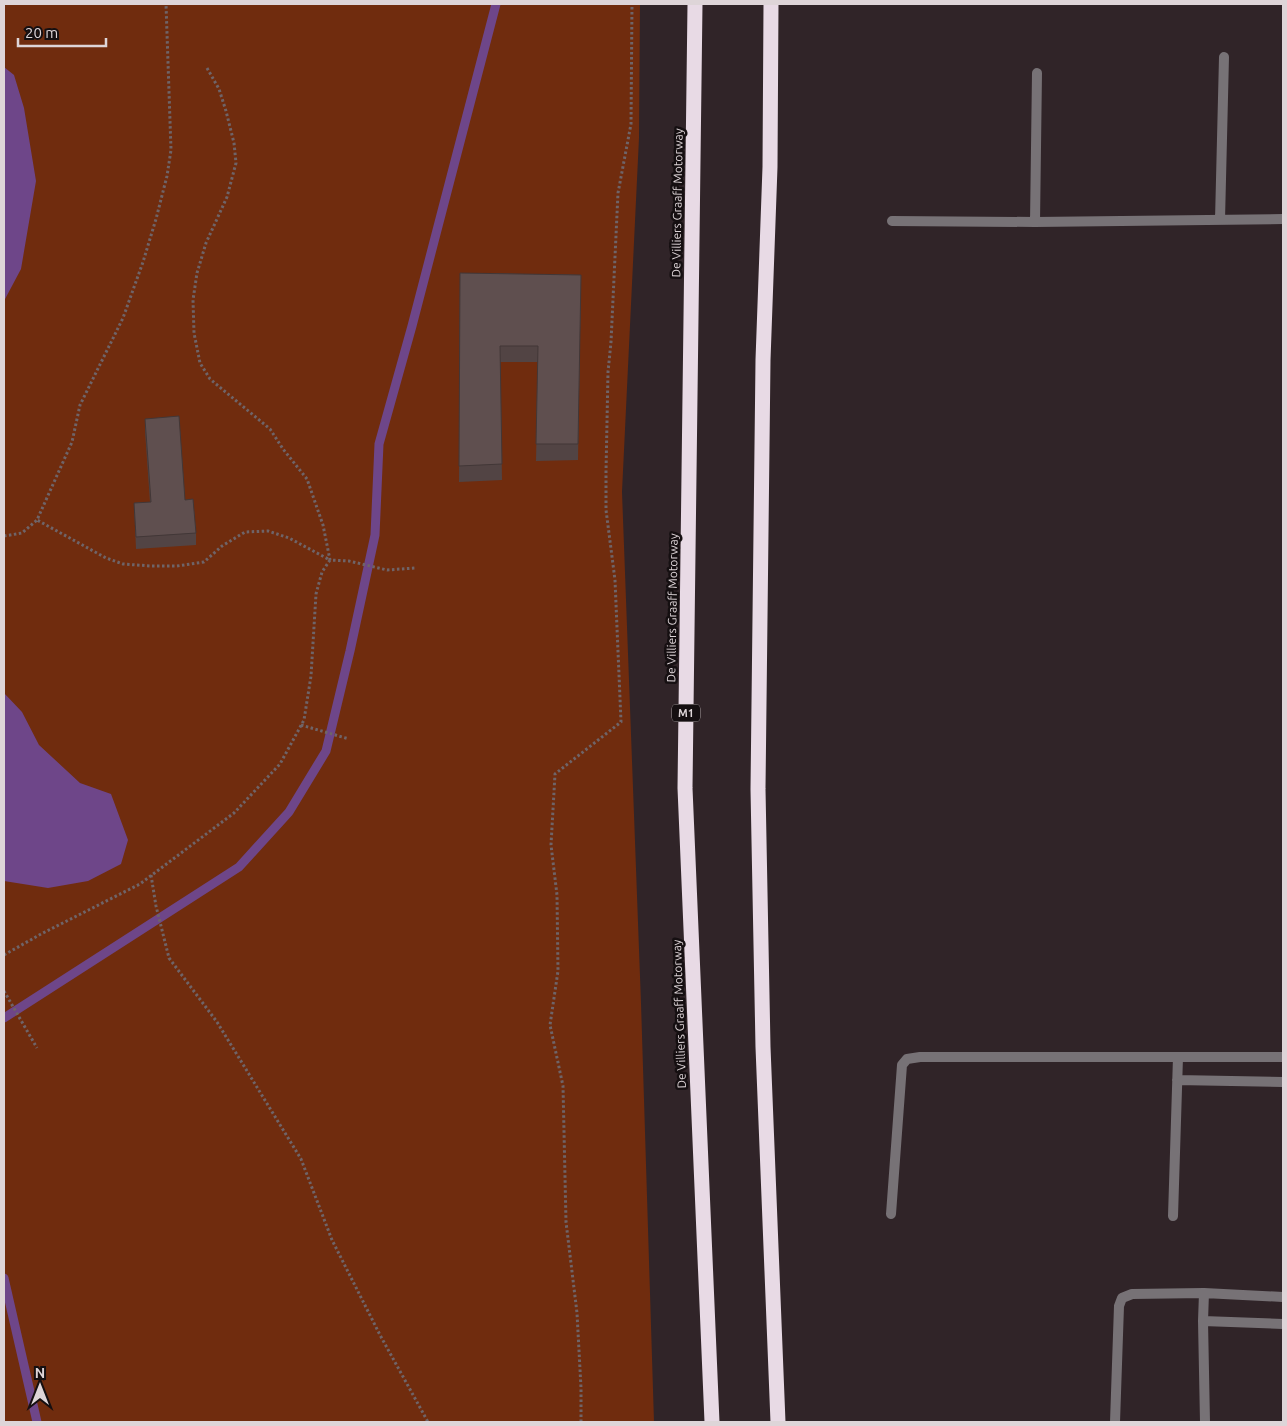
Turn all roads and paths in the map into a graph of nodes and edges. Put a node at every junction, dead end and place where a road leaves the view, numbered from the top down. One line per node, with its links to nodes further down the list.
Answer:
1 (166, 4): 12 (path)
2 (632, 4): 33 (path)
3 (695, 4): 34 (highway, De Villiers Graaff Motorway / M1)
4 (771, 4): 35 (highway)
5 (1224, 56): 9 (lane)
6 (207, 68): 14 (path)
7 (1037, 73): 11 (lane)
8 (1283, 219): 9 (lane)
9 (1220, 220): 11 (lane)
10 (892, 221): 11 (lane)
11 (1036, 222)
12 (37, 520): 13 (path); 14 (path)
13 (4, 536)
14 (330, 560): 15 (path); 16 (path)
15 (415, 568)
16 (301, 725): 17 (path); 18 (path)
17 (349, 739)
18 (151, 875): 19 (path); 32 (path)
19 (4, 955)
20 (5, 992): 21 (path)
21 (37, 1048)
22 (1178, 1057): 23 (lane); 24 (lane); 26 (lane)
23 (1283, 1057)
24 (1177, 1080): 25 (lane); 27 (lane)
25 (1283, 1082)
26 (892, 1214)
27 (1173, 1216)
28 (1204, 1293): 29 (lane); 30 (lane); 36 (lane)
29 (1283, 1297)
30 (1203, 1321): 31 (lane); 37 (lane)
31 (1283, 1324)
32 (428, 1422)
33 (581, 1422)
34 (712, 1422)
35 (778, 1422)
36 (1115, 1422)
37 (1205, 1422)

